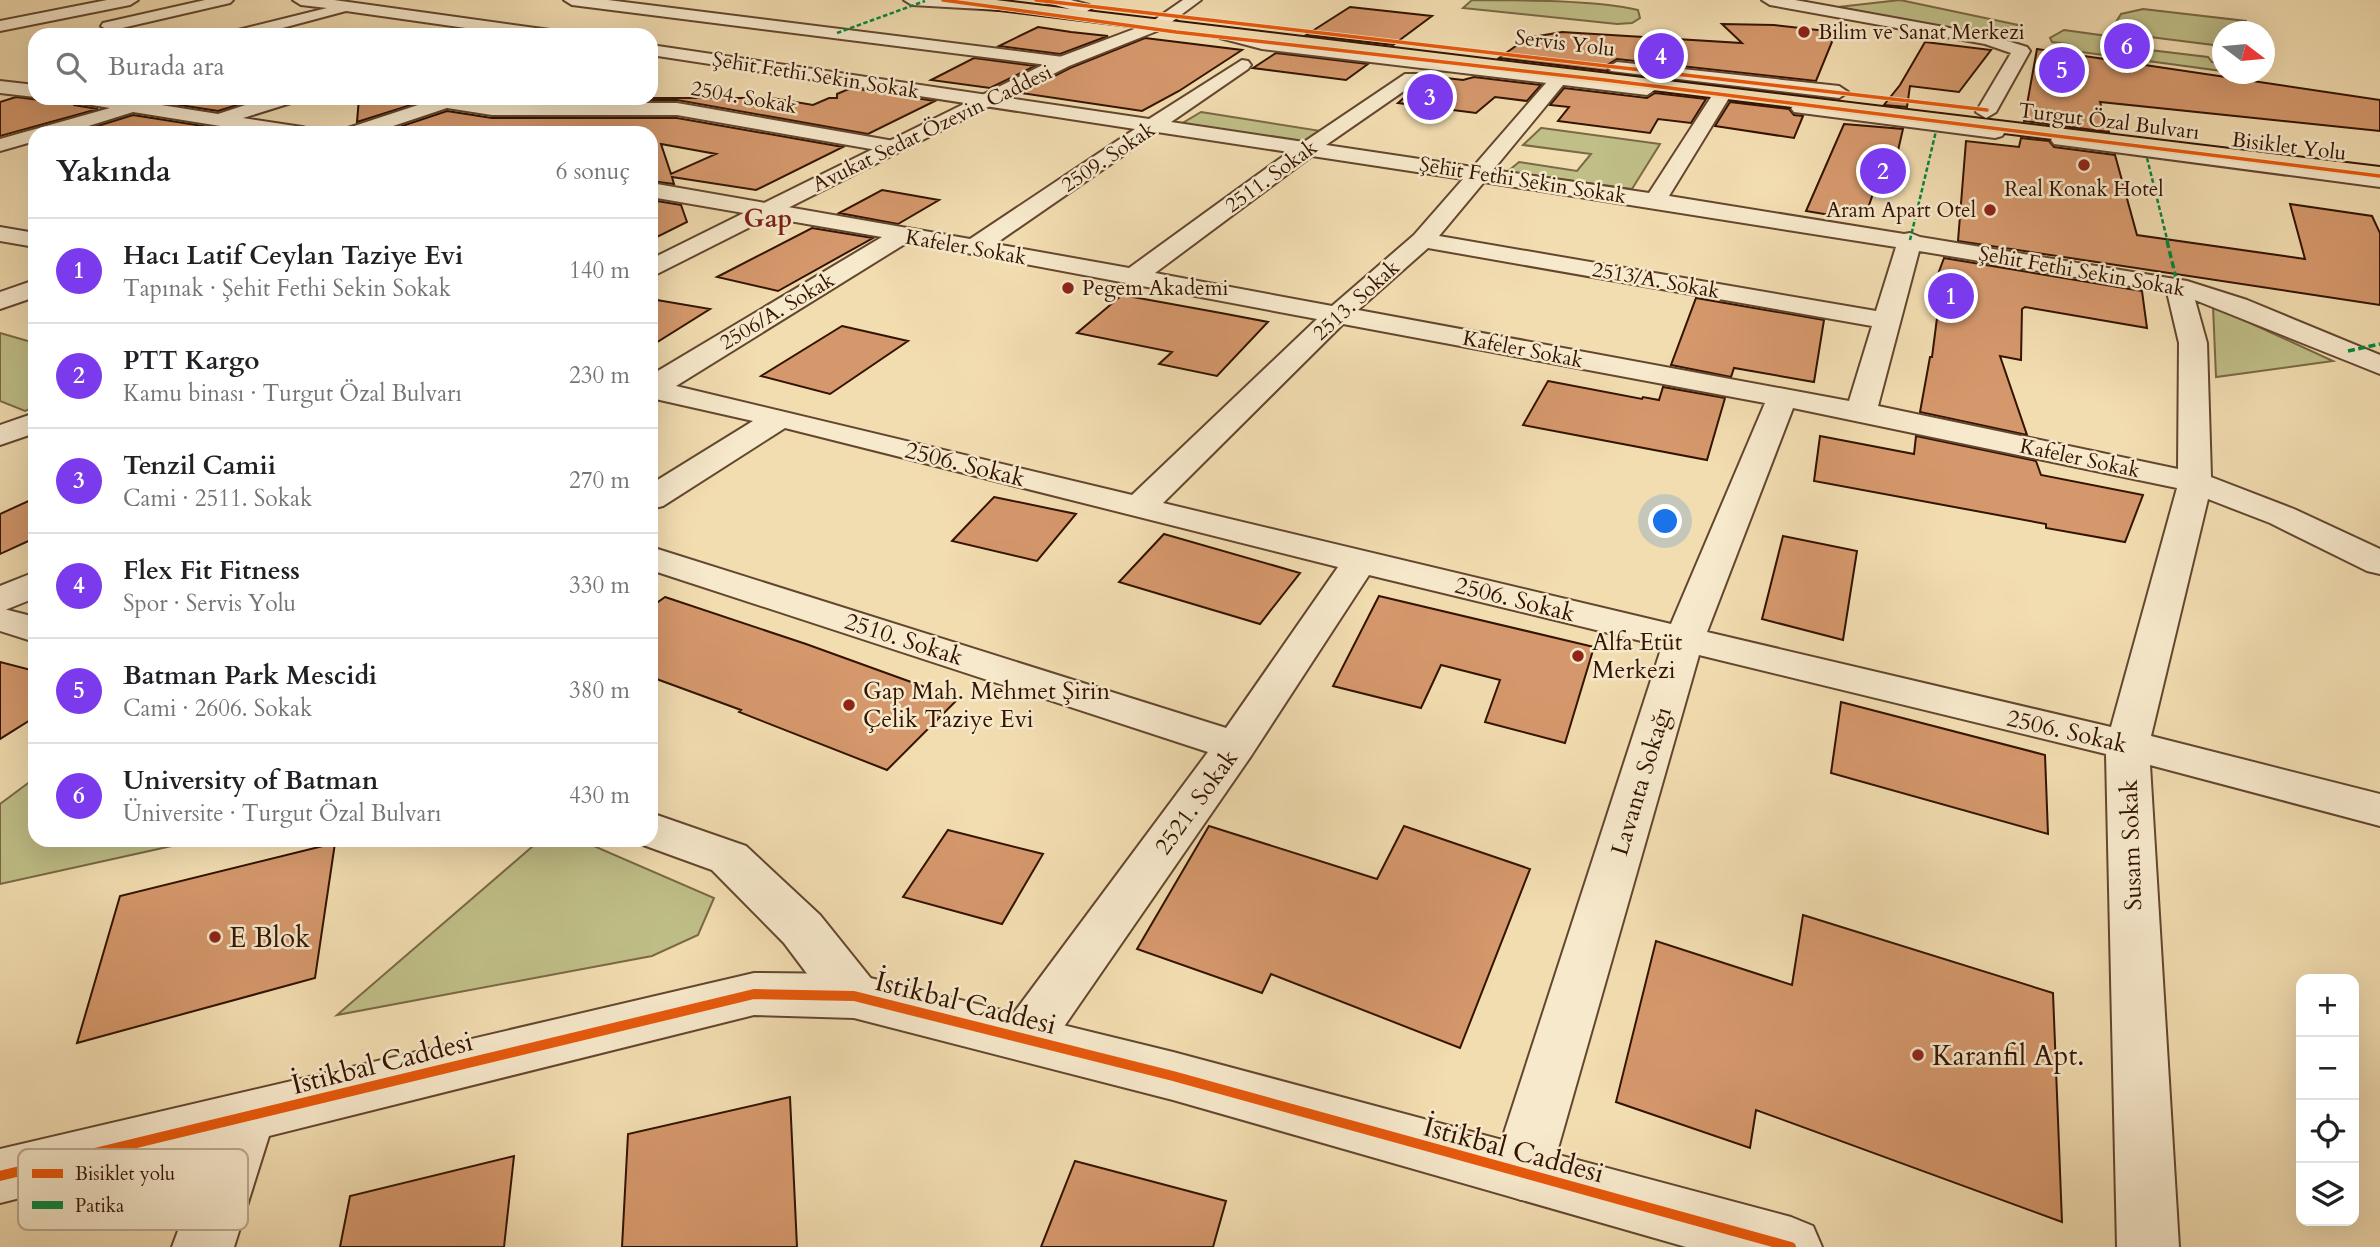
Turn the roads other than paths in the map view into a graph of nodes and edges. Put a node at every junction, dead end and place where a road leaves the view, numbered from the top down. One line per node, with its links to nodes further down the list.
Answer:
1 (130, 0): 17 (street)
2 (225, 0): 18 (street)
3 (301, 0): 12 (street)
4 (378, 0): 12 (street)
5 (912, 0): 11 (street)
6 (958, 0): 11 (main road, Turgut Özal Bulvarı)
7 (1053, 0): 13 (street)
8 (1194, 0): 16 (street)
9 (1770, 0): 47 (street)
10 (606, 2): 15 (street); 22 (street)
11 (1006, 3): 13 (main road, Turgut Özal Bulvarı); 14 (main road, Turgut Özal Bulvarı)
12 (349, 8): 19 (street); 20 (street)
13 (1084, 8): 14 (main road, Turgut Özal Bulvarı)
14 (1115, 16): 16 (main road, Turgut Özal Bulvarı); 16 (street); 28 (street)
15 (559, 17): 21 (street)
16 (1176, 18): 23 (street); 23 (main road); 24 (main road, Turgut Özal Bulvarı); 47 (main road, Turgut Özal Bulvarı)
17 (0, 26)
18 (109, 26)
19 (265, 28)
20 (500, 28)
21 (522, 28)
22 (837, 33): 25 (street); 28 (street)
23 (1131, 34): 28 (street)
24 (1226, 35): 32 (street); 60 (main road, Turgut Özal Bulvarı)
25 (805, 45)
26 (658, 51): 30 (street, Şehit Fethi Sekin Sokak)
27 (784, 53): 30 (street)
28 (1063, 62): 38 (street, Avukat Sedat Özevin Caddesi)
29 (1242, 65): 49 (street, 2509. Sokak)
30 (763, 67): 33 (street); 38 (street, Şehit Fethi Sekin Sokak)
31 (1411, 78): 58 (street, 2511. Sokak)
32 (1559, 79): 37 (street); 61 (street, 2513. Sokak)
33 (736, 83)
34 (0, 87): 35 (street)
35 (28, 88)
36 (712, 93): 45 (street)
37 (1720, 98): 62 (street); 64 (street)
38 (986, 101): 49 (street, Şehit Fethi Sekin Sokak); 57 (street, Avukat Sedat Özevin Caddesi)
39 (125, 105): 43 (street)
40 (264, 105): 48 (street)
41 (437, 105): 52 (street)
42 (466, 105): 44 (street, 2504. Sokak)
43 (137, 107): 48 (street); 50 (street)
44 (518, 107): 45 (street, 2504. Sokak); 53 (street)
45 (677, 109): 46 (street, 2504. Sokak)
46 (697, 112): 54 (street); 57 (street, 2504. Sokak)
47 (1986, 112): 59 (main road, Turgut Özal Bulvarı)
48 (218, 119): 51 (street)
49 (1157, 124): 58 (street, Şehit Fethi Sekin Sokak); 71 (street, 2509. Sokak)
50 (69, 126)
51 (260, 126)
52 (373, 126)
53 (485, 126)
54 (662, 127)
55 (28, 137): 56 (street)
56 (0, 145)
57 (894, 147): 65 (street, Avukat Sedat Özevin Caddesi)
58 (1310, 148): 61 (street, Şehit Fethi Sekin Sokak); 73 (street, 2511. Sokak)
59 (2380, 158)
60 (2380, 173)
61 (1481, 174): 64 (street, Şehit Fethi Sekin Sokak); 69 (street, 2513. Sokak)
62 (2380, 180)
63 (658, 191): 65 (street, Kafeler Sokak)
64 (1655, 201): 70 (street, Şehit Fethi Sekin Sokak)
65 (769, 209): 67 (street, Kafeler Sokak); 72 (street, Avukat Sedat Özevin Caddesi)
66 (0, 234): 68 (street)
67 (903, 235): 71 (street, Kafeler Sokak); 80 (street, 2506/A. Sokak)
68 (28, 239)
69 (1423, 240): 77 (street, 2513. Sokak); 78 (street, 2513/A. Sokak)
70 (1910, 240): 74 (street, Şehit Fethi Sekin Sokak); 78 (street)
71 (973, 248): 73 (street, Kafeler Sokak)
72 (658, 265)
73 (1133, 277): 77 (street, Kafeler Sokak)
74 (2178, 286): 79 (street, Şehit Fethi Sekin Sokak); 87 (street, Susam Sokak)
75 (28, 291): 76 (street)
76 (0, 301)
77 (1338, 314): 82 (street, Kafeler Sokak); 89 (street, 2513. Sokak)
78 (1889, 321): 83 (street)
79 (2380, 365)
80 (658, 384)
81 (658, 390): 84 (street, 2506. Sokak)
82 (1782, 398): 83 (street, Kafeler Sokak); 97 (street, Lavanta Sokağı)
83 (1861, 412): 87 (street, Kafeler Sokak)
84 (780, 418): 88 (street); 89 (street, 2506. Sokak)
85 (28, 425): 86 (street)
86 (0, 436)
87 (2195, 482): 92 (street, Kafeler Sokak); 98 (street, Susam Sokak)
88 (658, 495)
89 (1139, 507): 91 (street, 2506. Sokak)
90 (658, 560): 99 (street, 2510. Sokak)
91 (1360, 562): 97 (street, 2506. Sokak); 99 (street, 2521. Sokak)
92 (2380, 563)
93 (28, 587): 94 (street)
94 (0, 601)
95 (0, 619): 96 (street)
96 (28, 628)
97 (1684, 640): 98 (street, 2506. Sokak); 108 (street, Lavanta Sokağı)
98 (2127, 744): 100 (street, 2506. Sokak); 113 (street, Susam Sokak)
99 (1236, 746): 103 (street, 2521. Sokak)
100 (2380, 810)
101 (658, 833): 102 (street)
102 (854, 996): 103 (street, İstikbal Caddesi); 104 (street, İstikbal Caddesi)
103 (1026, 1038): 108 (street, İstikbal Caddesi)
104 (247, 1116): 105 (street, İstikbal Caddesi); 106 (street)
105 (111, 1149)
106 (236, 1149)
107 (18, 1172): 109 (street, İstikbal Caddesi)
108 (1521, 1173): 112 (street, İstikbal Caddesi)
109 (0, 1176)
110 (208, 1230): 111 (street)
111 (202, 1247)
112 (1791, 1247)
113 (2148, 1247)

